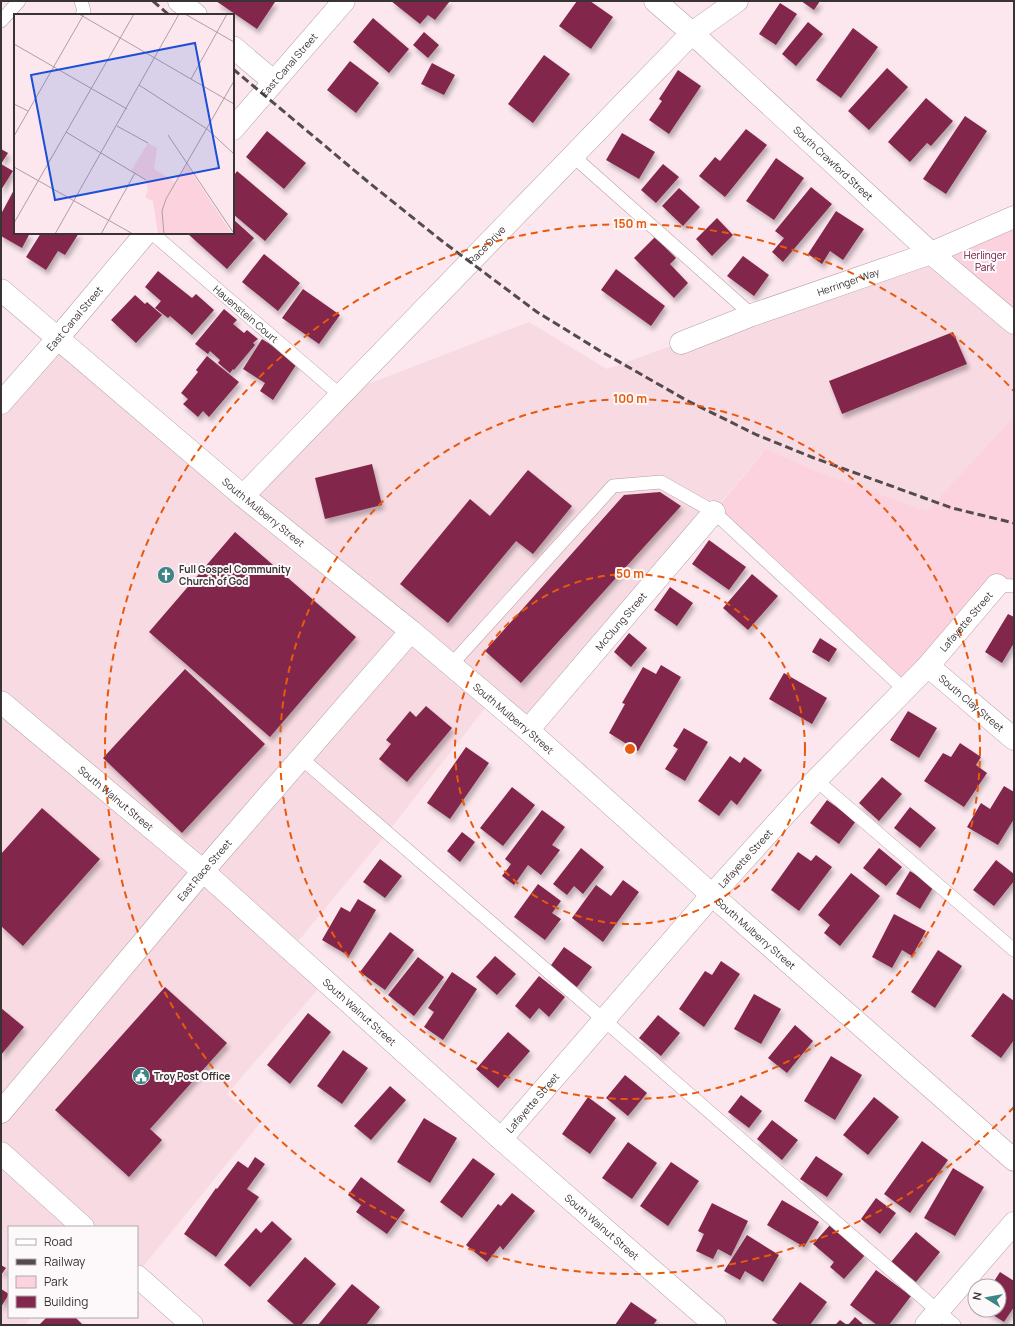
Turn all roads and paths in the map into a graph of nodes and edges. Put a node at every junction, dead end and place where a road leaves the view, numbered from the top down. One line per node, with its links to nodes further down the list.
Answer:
1 (19, 1): 9 (lane)
2 (81, 1): 7 (lane)
3 (179, 1): 8 (street)
4 (344, 1): 12 (street, East Canal Street)
5 (655, 1): 10 (street, South Crawford Street)
6 (737, 1): 10 (street, Race Drive)
7 (82, 14)
8 (195, 14)
9 (1, 21)
10 (692, 33): 14 (street, Race Drive); 18 (street, South Crawford Street)
11 (234, 48): 12 (street)
12 (274, 81): 13 (street, East Canal Street)
13 (234, 128)
14 (573, 156): 20 (lane); 24 (street, Race Drive)
15 (1014, 217): 18 (street, Herringer Way)
16 (145, 234): 22 (street, East Canal Street)
17 (153, 234): 24 (lane, Hauenstein Court)
18 (931, 253): 20 (street, Herringer Way); 21 (street, South Crawford Street)
19 (1, 290): 22 (street, South Mulberry Street)
20 (752, 314): 23 (street, Herringer Way)
21 (1014, 323)
22 (58, 338): 25 (street, East Canal Street); 26 (street, South Mulberry Street)
23 (681, 343)
24 (340, 395): 26 (street, Race Drive)
25 (1, 403)
26 (243, 496): 29 (street, South Mulberry Street)
27 (714, 512): 30 (lane); 32 (lane); 34 (street, McClung Street)
28 (1006, 586): 31 (street, Lafayette Street)
29 (411, 631): 30 (street, South Mulberry Street); 36 (street, East Race Street)
30 (451, 665): 34 (street, South Mulberry Street)
31 (928, 666): 32 (street, Lafayette Street); 35 (street, South Clay Street)
32 (905, 690): 37 (street, Lafayette Street)
33 (1, 702): 38 (street, South Walnut Street)
34 (528, 730): 39 (street, South Mulberry Street)
35 (1014, 739)
36 (301, 758): 38 (street, East Race Street); 41 (lane)
37 (816, 780): 39 (street, Lafayette Street); 40 (lane)
38 (203, 871): 42 (street, East Race Street); 43 (street, South Walnut Street)
39 (712, 895): 41 (street, Lafayette Street); 45 (street, South Mulberry Street)
40 (1014, 950)
41 (604, 1020): 43 (street, Lafayette Street); 49 (lane)
42 (1, 1112)
43 (501, 1139): 51 (street, South Walnut Street)
44 (1, 1153): 47 (street)
45 (1014, 1160)
46 (1014, 1223): 49 (street)
47 (82, 1226)
48 (138, 1277): 50 (street)
49 (932, 1318): 52 (lane)
50 (192, 1325)
51 (715, 1325)
52 (954, 1325)

